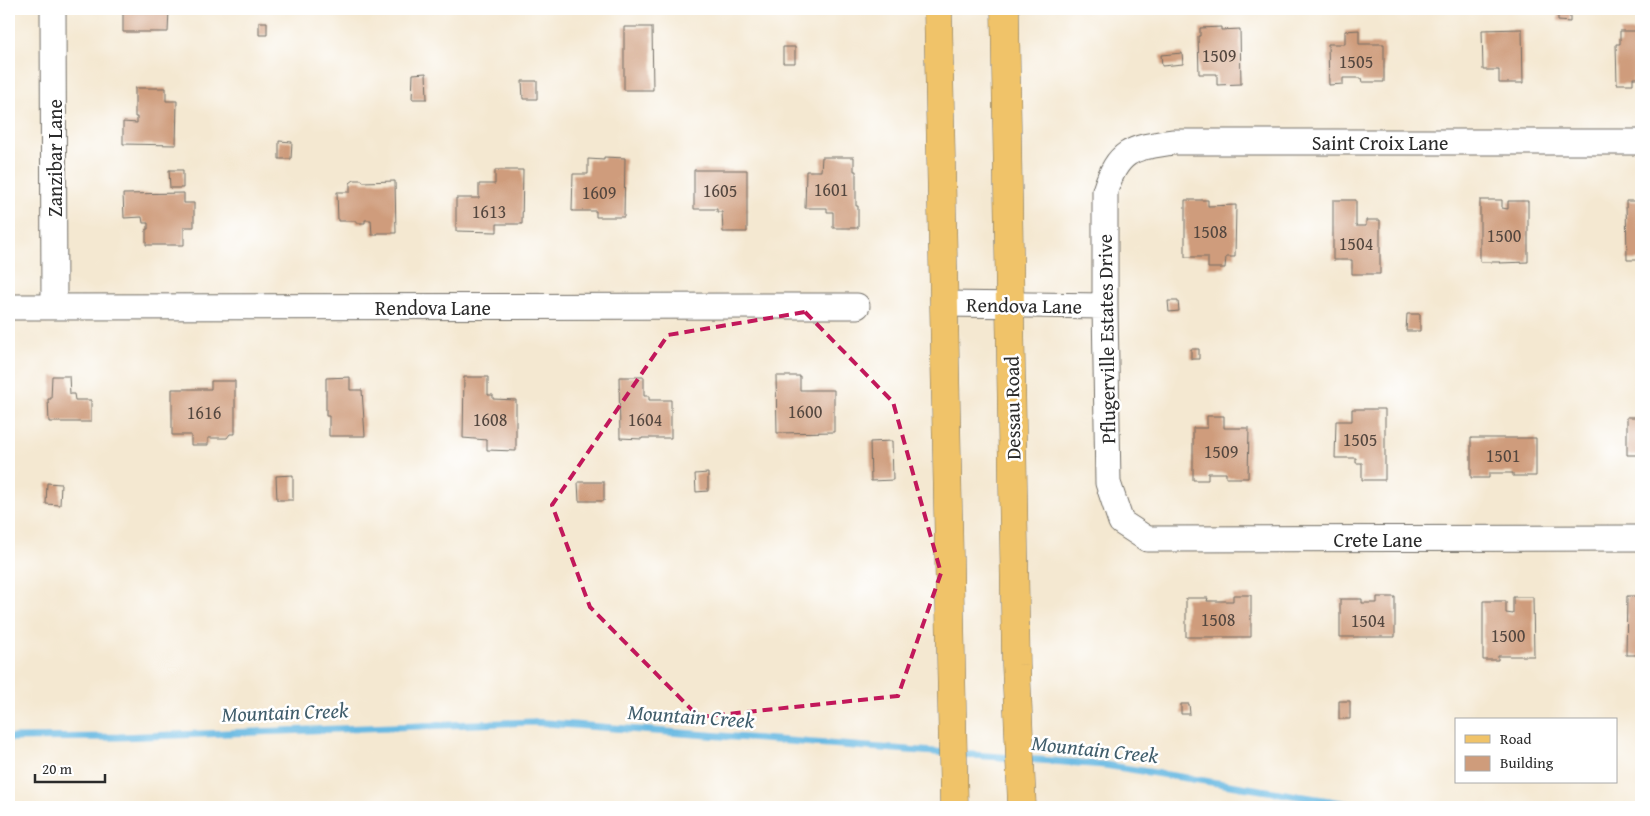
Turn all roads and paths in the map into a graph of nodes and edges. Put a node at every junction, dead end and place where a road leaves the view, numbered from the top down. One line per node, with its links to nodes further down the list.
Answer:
1 (53, 9): 11 (street, Zanzibar Lane)
2 (938, 9): 6 (main road)
3 (1005, 9): 7 (main road, Dessau Road)
4 (1641, 142): 5 (street, Saint Croix Lane)
5 (1121, 157): 9 (street, Pflugerville Estates Drive)
6 (944, 304): 7 (street, Rendova Lane); 15 (main road)
7 (1011, 305): 9 (street, Rendova Lane); 14 (main road, Dessau Road)
8 (857, 306): 11 (street, Rendova Lane)
9 (1105, 306): 12 (street, Pflugerville Estates Drive)
10 (9, 307): 11 (street, Rendova Lane)
11 (54, 307)
12 (1121, 522): 13 (street, Crete Lane)
13 (1641, 538)
14 (1022, 805)
15 (954, 807)

